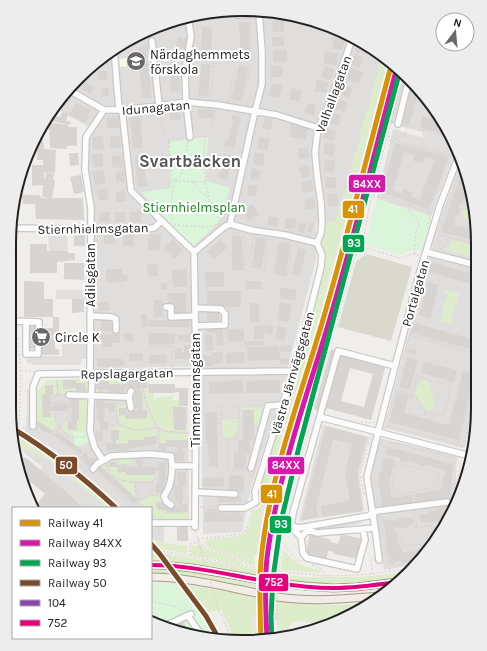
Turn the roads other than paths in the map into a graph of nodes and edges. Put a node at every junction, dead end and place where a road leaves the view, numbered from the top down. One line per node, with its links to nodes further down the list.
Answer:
1 (259, 16): 12 (street)
2 (189, 23): 8 (street)
3 (152, 41): 9 (street)
4 (351, 43): 14 (street, Valhallagatan)
5 (115, 56): 11 (street)
6 (407, 86): 13 (street)
7 (73, 92): 10 (street, Idunagatan)
8 (186, 102): 9 (street, Idunagatan); 12 (street, Idunagatan); 15 (street)
9 (158, 106): 11 (street, Idunagatan)
10 (104, 110): 11 (street, Idunagatan); 20 (street, Adilsgatan)
11 (121, 110): 17 (street)
12 (255, 111): 14 (street, Idunagatan); 18 (street)
13 (398, 124)
14 (318, 128): 21 (street, Valhallagatan)
15 (190, 138)
16 (456, 162): 23 (street, Portalgatan)
17 (161, 221): 20 (street, Stiernhielmsgatan); 22 (street, Stiernhielmsgatan)
18 (232, 224): 21 (street); 22 (street)
19 (16, 228): 20 (street, Stiernhielmsgatan)
20 (90, 229): 27 (street, Adilsgatan)
21 (317, 243): 34 (street, Västra Järnvägsgatan)
22 (194, 252): 26 (street, Timmermansgatan)
23 (426, 252): 24 (street); 33 (street, Portalgatan)
24 (471, 264)
25 (166, 307): 28 (street)
26 (195, 308): 28 (street, Timmermansgatan); 31 (street)
27 (90, 316): 32 (street); 36 (street, Adilsgatan)
28 (195, 316): 31 (street, Timmermansgatan)
29 (16, 321): 30 (street)
30 (26, 322): 30 (street)
31 (195, 326): 35 (street, Timmermansgatan)
32 (116, 330)
33 (395, 366): 43 (street); 45 (street, Portalgatan)
34 (293, 371): 35 (street, Repslagargatan); 41 (street, Västra Järnvägsgatan)
35 (196, 372): 36 (street, Repslagargatan); 49 (street, Timmermansgatan)
36 (90, 373): 39 (street, Adilsgatan); 44 (street, Repslagargatan)
37 (131, 391): 40 (street)
38 (70, 395): 39 (street)
39 (91, 396): 40 (street); 47 (street, Adilsgatan)
40 (129, 397): 42 (street)
41 (282, 405): 50 (street); 56 (street, Västra Järnvägsgatan)
42 (131, 408)
43 (319, 420): 45 (street); 59 (street)
44 (33, 426)
45 (378, 430): 46 (street); 57 (street, Portalgatan)
46 (466, 455)
47 (105, 459): 48 (street); 51 (street)
48 (172, 466): 49 (street); 55 (street)
49 (196, 466): 52 (street, Timmermansgatan)
50 (251, 468)
51 (93, 469)
52 (195, 492): 53 (street); 58 (street, Timmermansgatan)
53 (235, 494)
54 (449, 503): 57 (street)
55 (171, 505)
56 (221, 508)
57 (373, 513): 59 (street); 60 (street, Portalgatan)
58 (152, 523)
59 (295, 527): 62 (street)
60 (375, 528): 61 (street); 63 (street, Portalgatan)
61 (363, 530): 62 (street); 62 (street)
62 (301, 537)
63 (379, 560)
64 (152, 565): 66 (main road)
65 (152, 577): 67 (main road)
66 (388, 583)
67 (370, 597)
68 (171, 623): 69 (street)
69 (198, 631)

